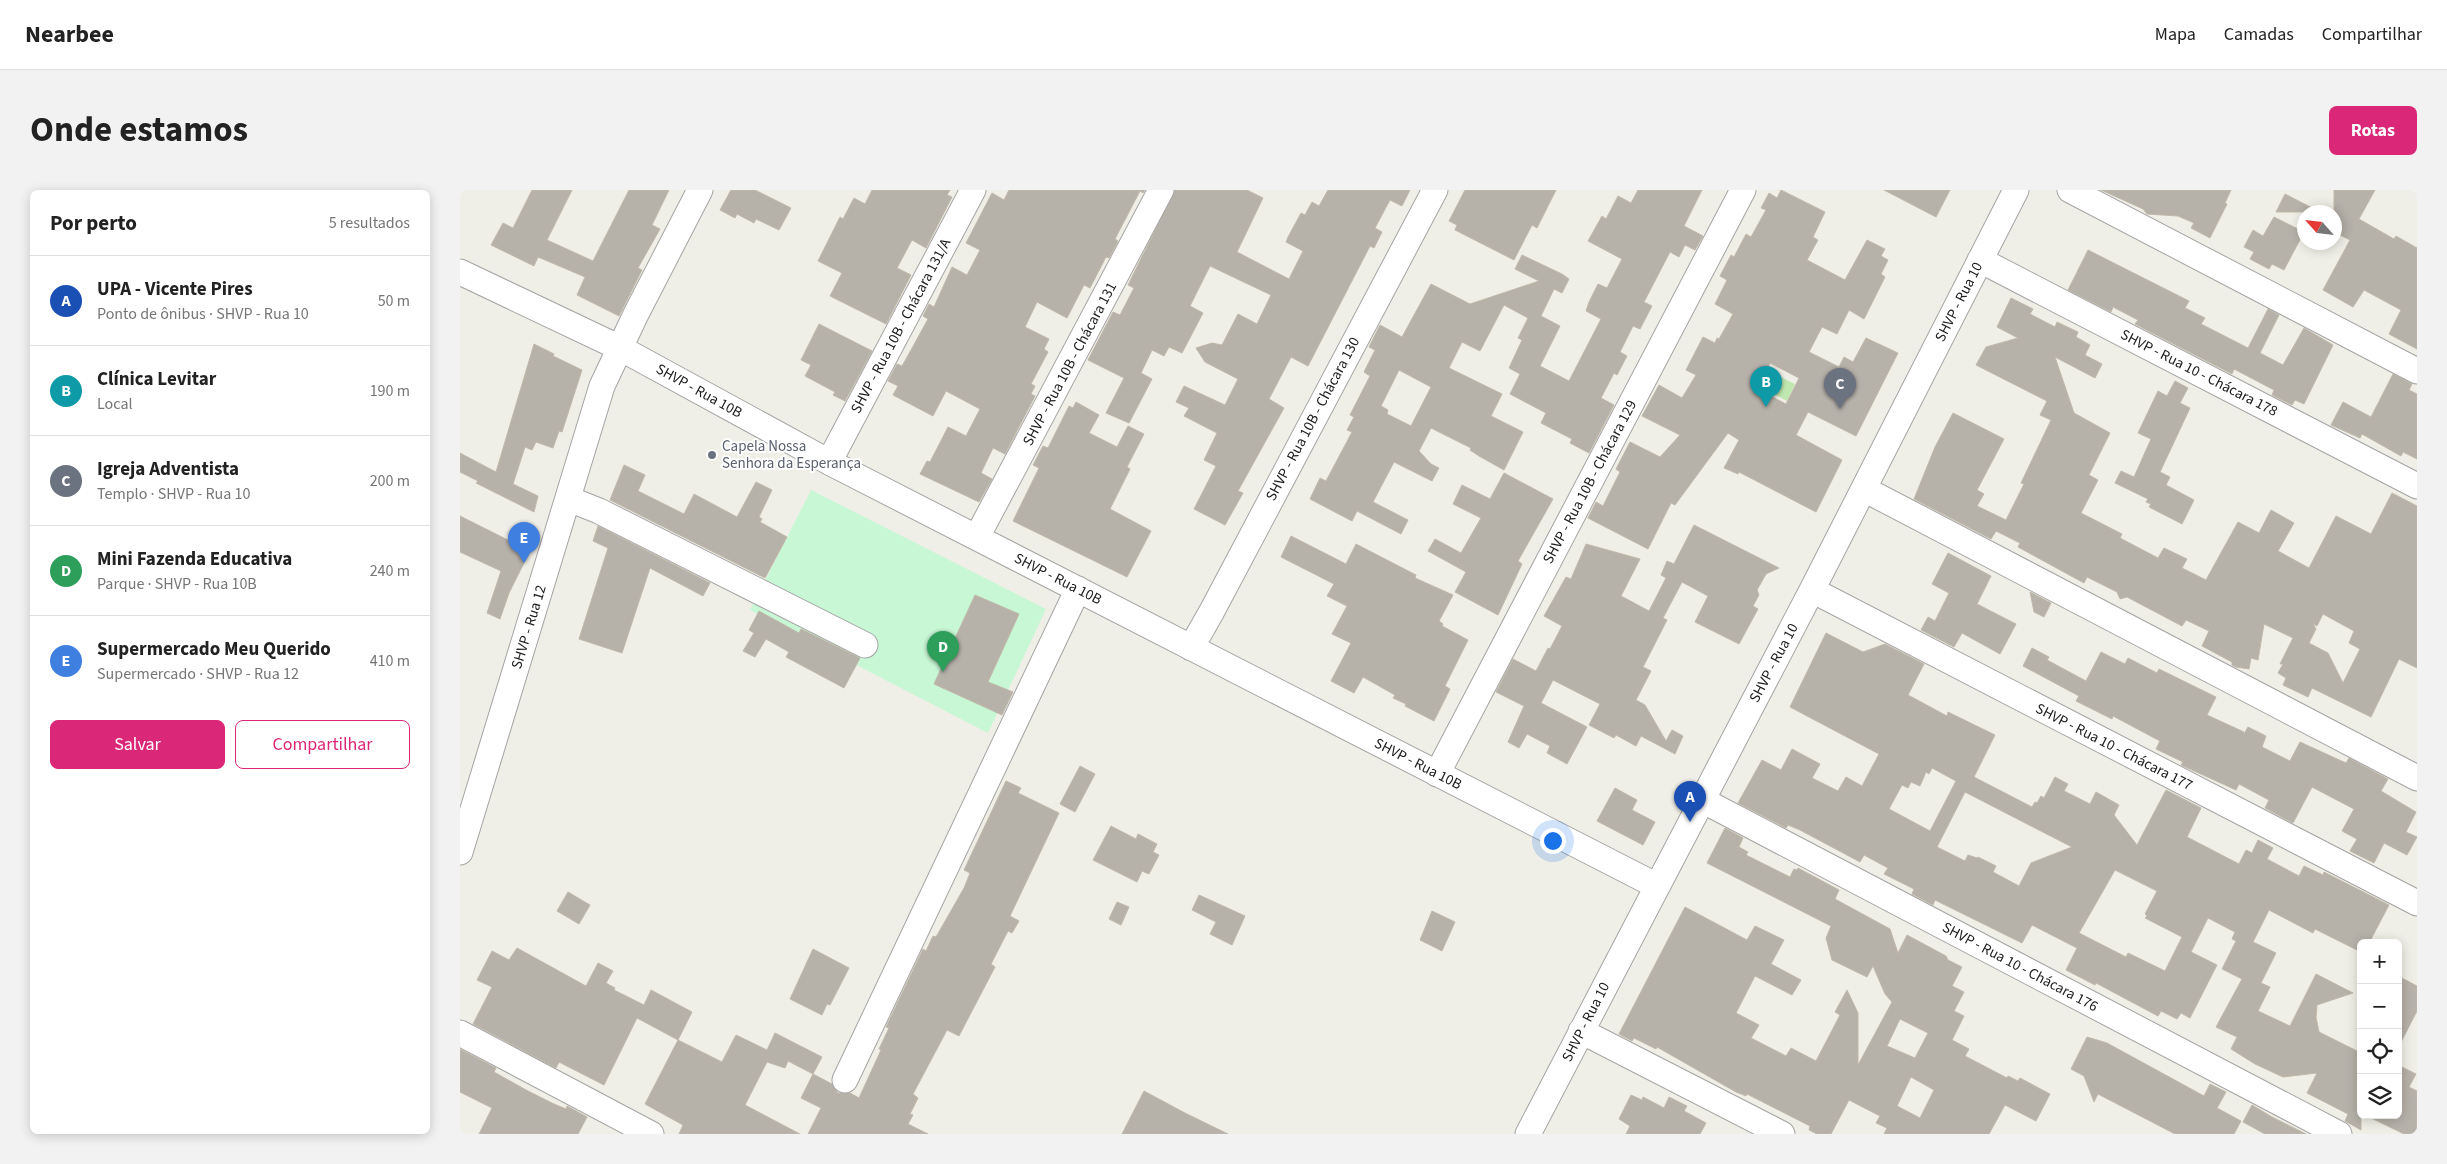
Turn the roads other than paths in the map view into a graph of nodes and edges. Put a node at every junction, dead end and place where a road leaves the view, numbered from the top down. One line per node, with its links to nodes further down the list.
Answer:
1 (700, 190): 10 (street, SHVP - Rua 12)
2 (974, 190): 12 (street, SHVP - Rua 10B - Chácara 131/A)
3 (1161, 190): 16 (street, SHVP - Rua 10B - Chácara 131)
4 (1435, 190): 20 (street, SHVP - Rua 10B - Chácara 130)
5 (1743, 190): 21 (street, SHVP - Rua 10B - Chácara 129)
6 (2016, 190): 8 (street, SHVP - Rua 10)
7 (2070, 190): 11 (street)
8 (1980, 260): 13 (street, SHVP - Rua 10 - Chácara 178); 14 (street, SHVP - Rua 10)
9 (460, 272): 10 (street, SHVP - Rua 10B)
10 (620, 348): 12 (street, SHVP - Rua 10B); 15 (street, SHVP - Rua 12)
11 (2417, 371)
12 (829, 462): 16 (street, SHVP - Rua 10B)
13 (2417, 486)
14 (1864, 489): 18 (street, SHVP - Rua 10); 22 (street)
15 (569, 499): 19 (street); 24 (street, SHVP - Rua 12)
16 (977, 537): 17 (street, SHVP - Rua 10B)
17 (1078, 589): 20 (street, SHVP - Rua 10B); 29 (street)
18 (1812, 590): 23 (street, SHVP - Rua 10); 26 (street, SHVP - Rua 10 - Chácara 177)
19 (865, 645)
20 (1191, 648): 21 (street, SHVP - Rua 10B)
21 (1437, 774): 25 (street, SHVP - Rua 10B)
22 (2417, 778)
23 (1702, 800): 25 (street, SHVP - Rua 10); 33 (street, SHVP - Rua 10 - Chácara 176)
24 (460, 852)
25 (1657, 886): 27 (street, SHVP - Rua 10)
26 (2417, 903)
27 (1581, 1031): 31 (street, SHVP - Rua 10); 32 (street)
28 (460, 1032): 30 (street)
29 (845, 1080)
30 (652, 1134)
31 (1528, 1134)
32 (1782, 1134)
33 (2339, 1134)

